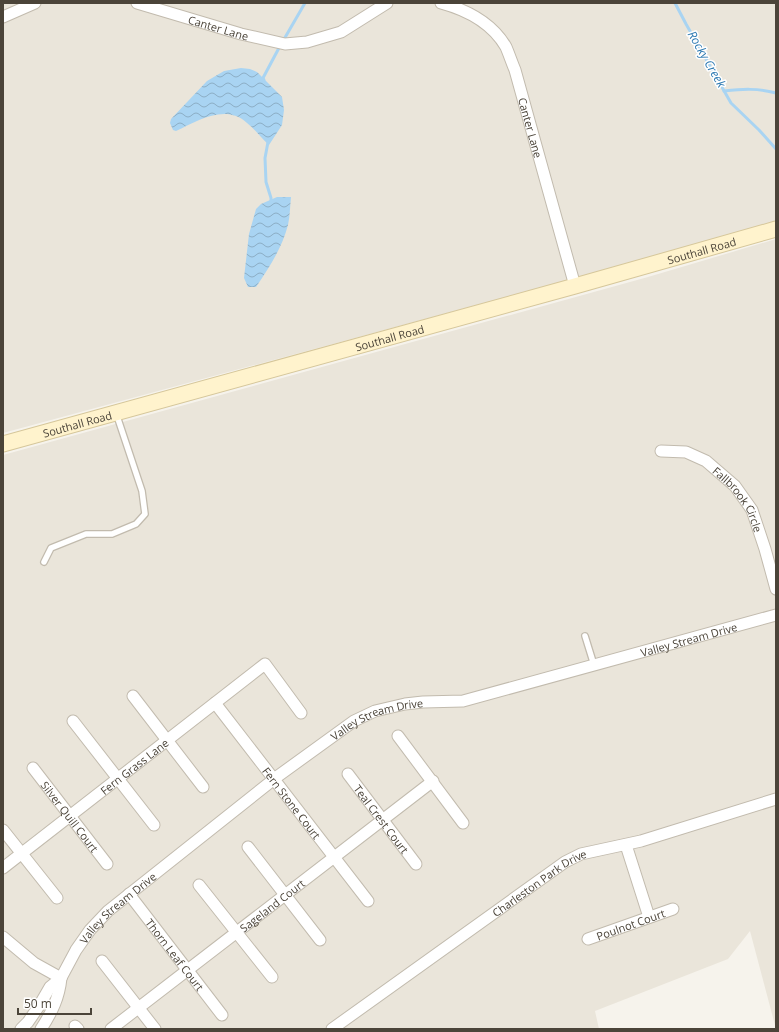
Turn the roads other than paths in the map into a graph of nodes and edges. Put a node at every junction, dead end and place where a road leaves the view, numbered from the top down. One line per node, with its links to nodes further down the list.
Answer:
1 (36, 3): 5 (street)
2 (136, 3): 3 (street, Canter Lane)
3 (387, 3)
4 (441, 3): 7 (street, Canter Lane)
5 (3, 17)
6 (776, 229): 7 (street, Southall Road)
7 (575, 286): 8 (street, Southall Road)
8 (116, 413): 9 (street, Southall Road); 11 (lane)
9 (3, 444)
10 (661, 451): 12 (street, Fallbrook Circle)
11 (44, 562)
12 (776, 589)
13 (776, 614): 15 (street, Valley Stream Drive)
14 (585, 636): 15 (lane)
15 (594, 666): 25 (street, Valley Stream Drive)
16 (133, 696): 21 (street)
17 (216, 703): 18 (street, Fern Grass Lane); 21 (street, Fern Grass Lane); 25 (street, Fern Stone Court)
18 (301, 713)
19 (73, 721): 24 (street)
20 (398, 736): 26 (street)
21 (167, 741): 24 (street, Fern Grass Lane); 27 (street)
22 (33, 768): 29 (street, Silver Quill Court)
23 (348, 774): 30 (street, Teal Crest Court)
24 (118, 779): 29 (street, Fern Grass Lane); 32 (street)
25 (275, 780): 37 (street, Fern Stone Court); 42 (street, Valley Stream Drive)
26 (433, 781): 30 (street, Sageland Court); 31 (street)
27 (203, 787)
28 (776, 799): 34 (street, Charleston Park Drive)
29 (71, 817): 36 (street, Fern Grass Lane); 38 (street, Silver Quill Court)
30 (384, 820): 37 (street, Sageland Court); 39 (street, Teal Crest Court)
31 (463, 823)
32 (154, 825)
33 (3, 830): 36 (street)
34 (626, 845): 47 (street); 62 (street, Charleston Park Drive)
35 (248, 847): 43 (street)
36 (22, 854): 40 (street, Fern Grass Lane); 44 (street)
37 (335, 857): 43 (street, Sageland Court); 45 (street, Fern Stone Court)
38 (107, 864)
39 (416, 864)
40 (3, 868)
41 (199, 884): 48 (street)
42 (129, 894): 53 (street, Thorn Leaf Court); 55 (street, Valley Stream Drive)
43 (286, 895): 48 (street, Sageland Court); 51 (street)
44 (57, 898)
45 (368, 902)
46 (673, 909): 47 (street, Poulnot Court)
47 (649, 918): 50 (street, Poulnot Court)
48 (236, 932): 53 (street, Sageland Court); 54 (street)
49 (3, 937): 55 (street)
50 (588, 939)
51 (320, 940)
52 (102, 961): 56 (street)
53 (188, 970): 56 (street, Sageland Court); 57 (street, Thorn Leaf Court)
54 (272, 977)
55 (61, 978): 58 (street, Valley Stream Drive); 59 (street, Valley Stream Drive)
56 (139, 1008): 60 (street, Sageland Court); 61 (street)
57 (222, 1015)
58 (21, 1029)
59 (41, 1029)
60 (111, 1029)
61 (155, 1029)
62 (332, 1029)

